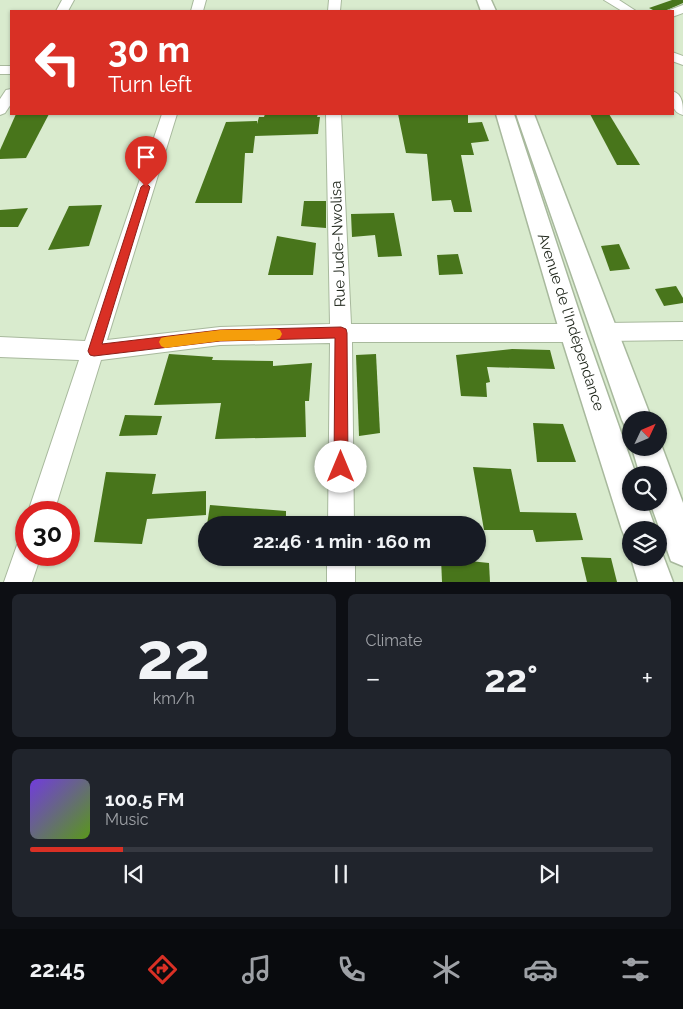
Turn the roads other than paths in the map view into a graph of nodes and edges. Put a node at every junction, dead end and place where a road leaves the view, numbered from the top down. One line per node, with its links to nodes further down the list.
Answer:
1 (610, 0): 2 (street)
2 (628, 10)
3 (10, 95): 5 (street)
4 (674, 98): 6 (street)
5 (0, 110)
6 (683, 110)
7 (169, 115): 16 (street)
8 (334, 115): 13 (street, Rue Jude-Nwolisa)
9 (504, 115): 14 (street, Avenue de l'Indépendance)
10 (525, 115): 11 (street, Avenue de l'Indépendance)
11 (605, 332): 12 (street); 17 (street, Avenue de l'Indépendance)
12 (683, 332)
13 (341, 333): 14 (street); 16 (street); 20 (street, Rue Jude-Nwolisa)
14 (573, 333): 21 (street, Avenue de l'Indépendance)
15 (0, 347): 16 (street)
16 (94, 351): 18 (street)
17 (634, 411)
18 (45, 501)
19 (667, 504): 22 (street)
20 (341, 516)
21 (636, 521)
22 (683, 549)
23 (23, 566): 26 (street)
24 (341, 566): 27 (street)
25 (651, 566): 28 (street)
26 (18, 582)
27 (341, 582)
28 (656, 582)

